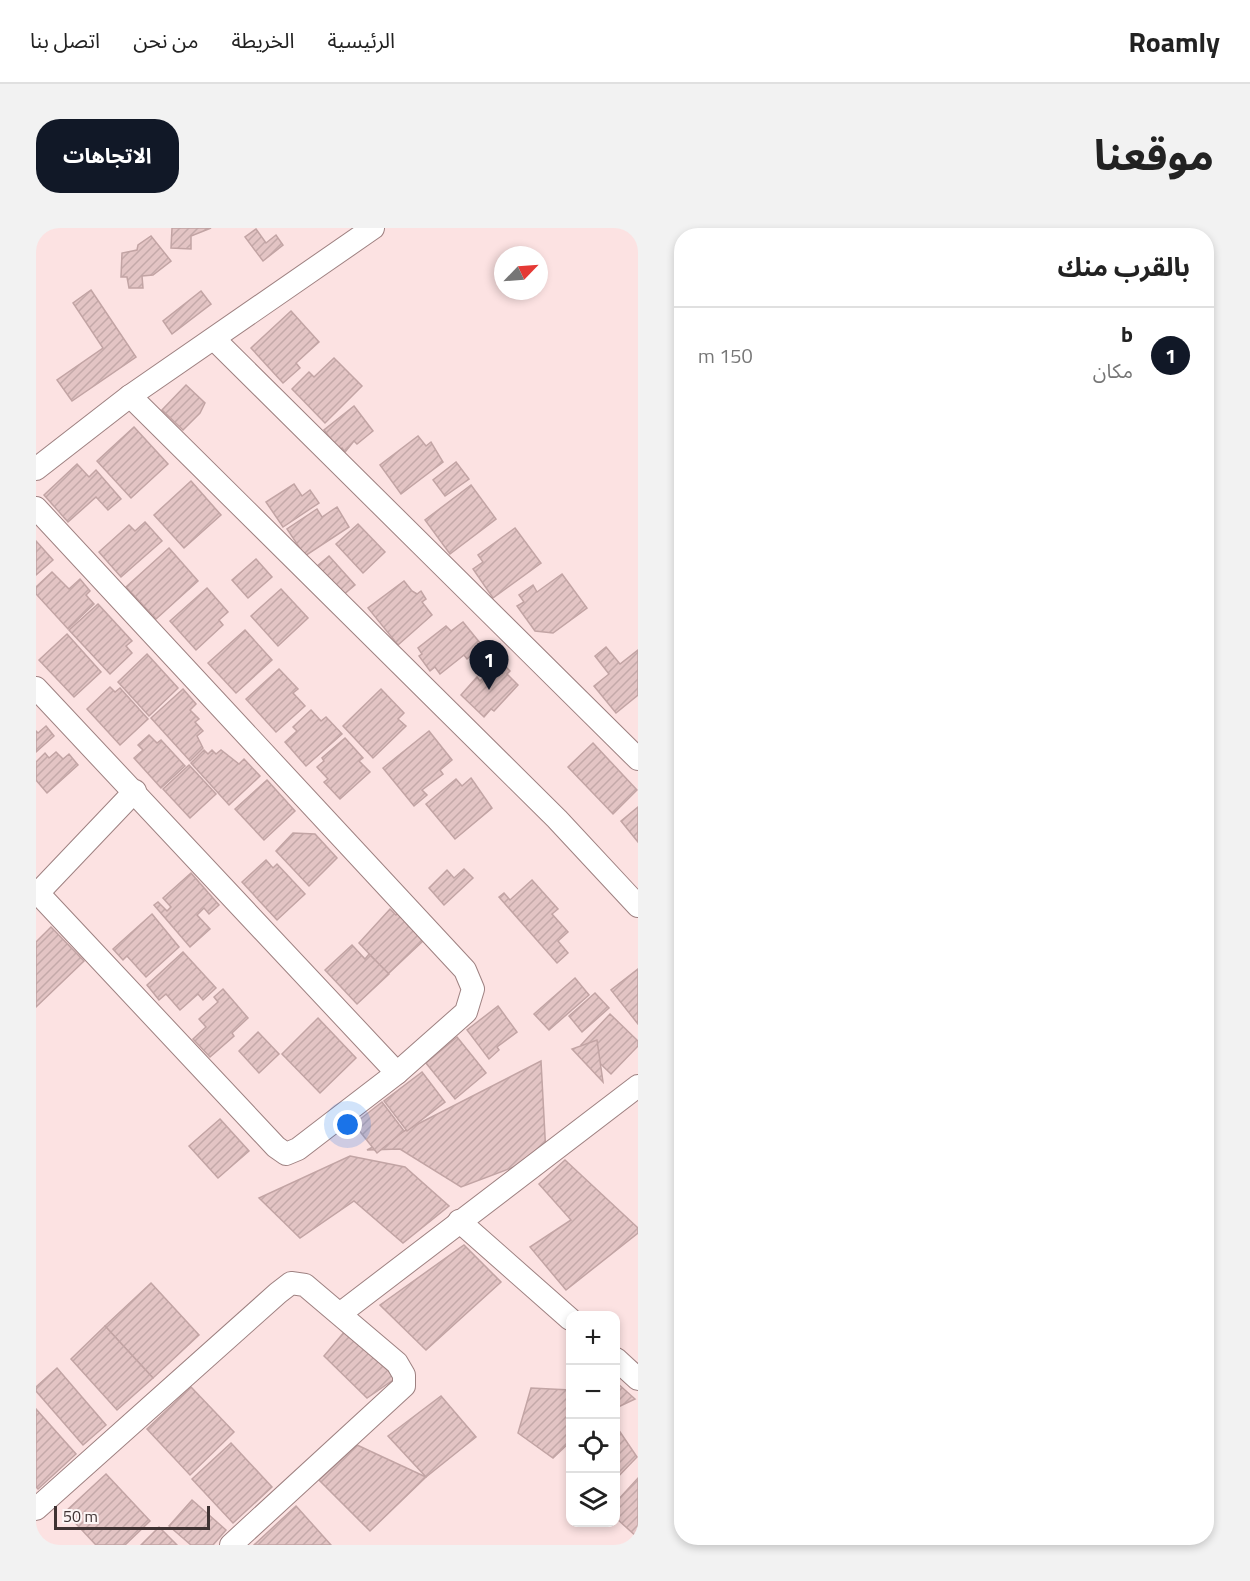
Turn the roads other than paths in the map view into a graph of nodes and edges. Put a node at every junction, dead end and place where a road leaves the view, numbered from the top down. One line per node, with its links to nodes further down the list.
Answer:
1 (373, 228): 2 (street)
2 (214, 339): 3 (street); 7 (street)
3 (130, 396): 4 (street); 10 (street)
4 (36, 469)
5 (36, 508): 11 (street)
6 (36, 688): 8 (street)
7 (638, 759)
8 (135, 791): 9 (street); 11 (street)
9 (37, 892): 11 (street)
10 (638, 906)
11 (397, 1073)
12 (638, 1086): 13 (street)
13 (459, 1221): 14 (street); 15 (street)
14 (341, 1313): 18 (street); 19 (street)
15 (566, 1315)
16 (620, 1363): 17 (street)
17 (638, 1379)
18 (36, 1509)
19 (231, 1545)

